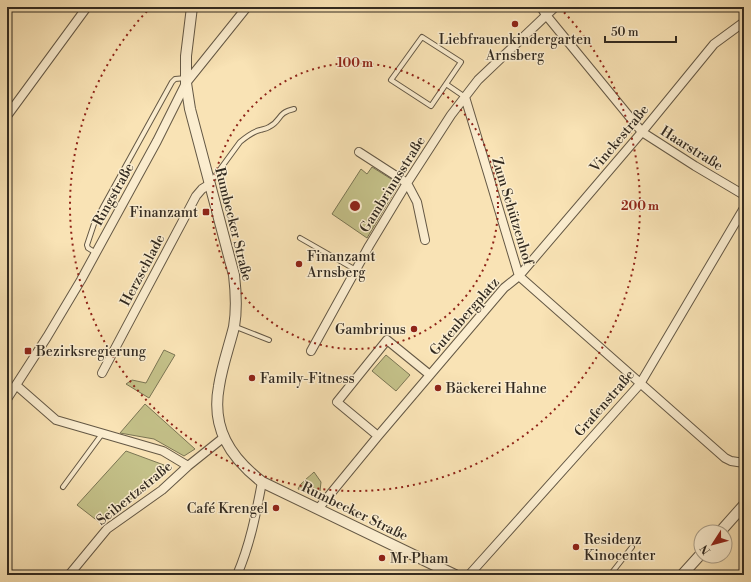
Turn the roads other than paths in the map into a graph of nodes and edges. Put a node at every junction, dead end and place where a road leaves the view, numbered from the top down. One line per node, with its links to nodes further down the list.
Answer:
1 (87, 7): 12 (street)
2 (192, 7): 8 (street, Rumbecker Straße)
3 (247, 7): 8 (street, Ringstraße)
4 (541, 7): 6 (street, Haarstraße)
5 (555, 7): 6 (street)
6 (546, 15): 10 (street); 13 (street, Haarstraße)
7 (744, 22): 13 (street, Vinckestraße)
8 (186, 80): 16 (street, Rumbecker Straße); 21 (street, Ringstraße); 21 (lane)
9 (446, 84): 9 (lane); 10 (lane)
10 (465, 97): 15 (street, Gambrinusstraße); 23 (street, Zum Schützenhof)
11 (294, 109): 16 (lane)
12 (7, 116)
13 (642, 132): 17 (street, Haarstraße); 23 (street, Vinckestraße)
14 (359, 152): 15 (street)
15 (407, 183): 20 (street); 22 (street, Gambrinusstraße)
16 (210, 184): 24 (street, Rumbecker Straße); 27 (street, Herzschlade)
17 (744, 194)
18 (744, 208): 29 (street, Grafenstraße)
19 (300, 238): 22 (lane)
20 (425, 240)
21 (96, 253): 30 (street, Ringstraße)
22 (356, 270): 26 (street, Gambrinusstraße)
23 (519, 276): 28 (street, Gutenbergplatz); 29 (street, Zum Schützenhof)
24 (234, 326): 25 (lane); 34 (street, Rumbecker Straße)
25 (269, 340)
26 (311, 351)
27 (102, 373)
28 (430, 375): 33 (street, Gutenbergplatz); 33 (street, Gutenbergplatz)
29 (640, 384): 35 (street, Zum Schützenhof); 47 (street, Grafenstraße)
30 (16, 385): 31 (street, Ringstraße); 32 (street)
31 (7, 398)
32 (102, 434): 36 (street); 38 (lane)
33 (378, 436): 40 (street, Gutenbergplatz)
34 (223, 438): 36 (street, Seibertzstraße); 37 (street, Rumbecker Straße)
35 (744, 463)
36 (188, 466): 44 (street, Seibertzstraße)
37 (262, 482): 40 (street, Rumbecker Straße); 45 (street)
38 (63, 487)
39 (744, 505): 41 (street)
40 (318, 509): 46 (street, Rumbecker Straße)
41 (727, 524)
42 (632, 547): 48 (lane)
43 (693, 563): 49 (street)
44 (68, 575)
45 (237, 575)
46 (455, 575)
47 (469, 575)
48 (610, 575)
49 (682, 575)

